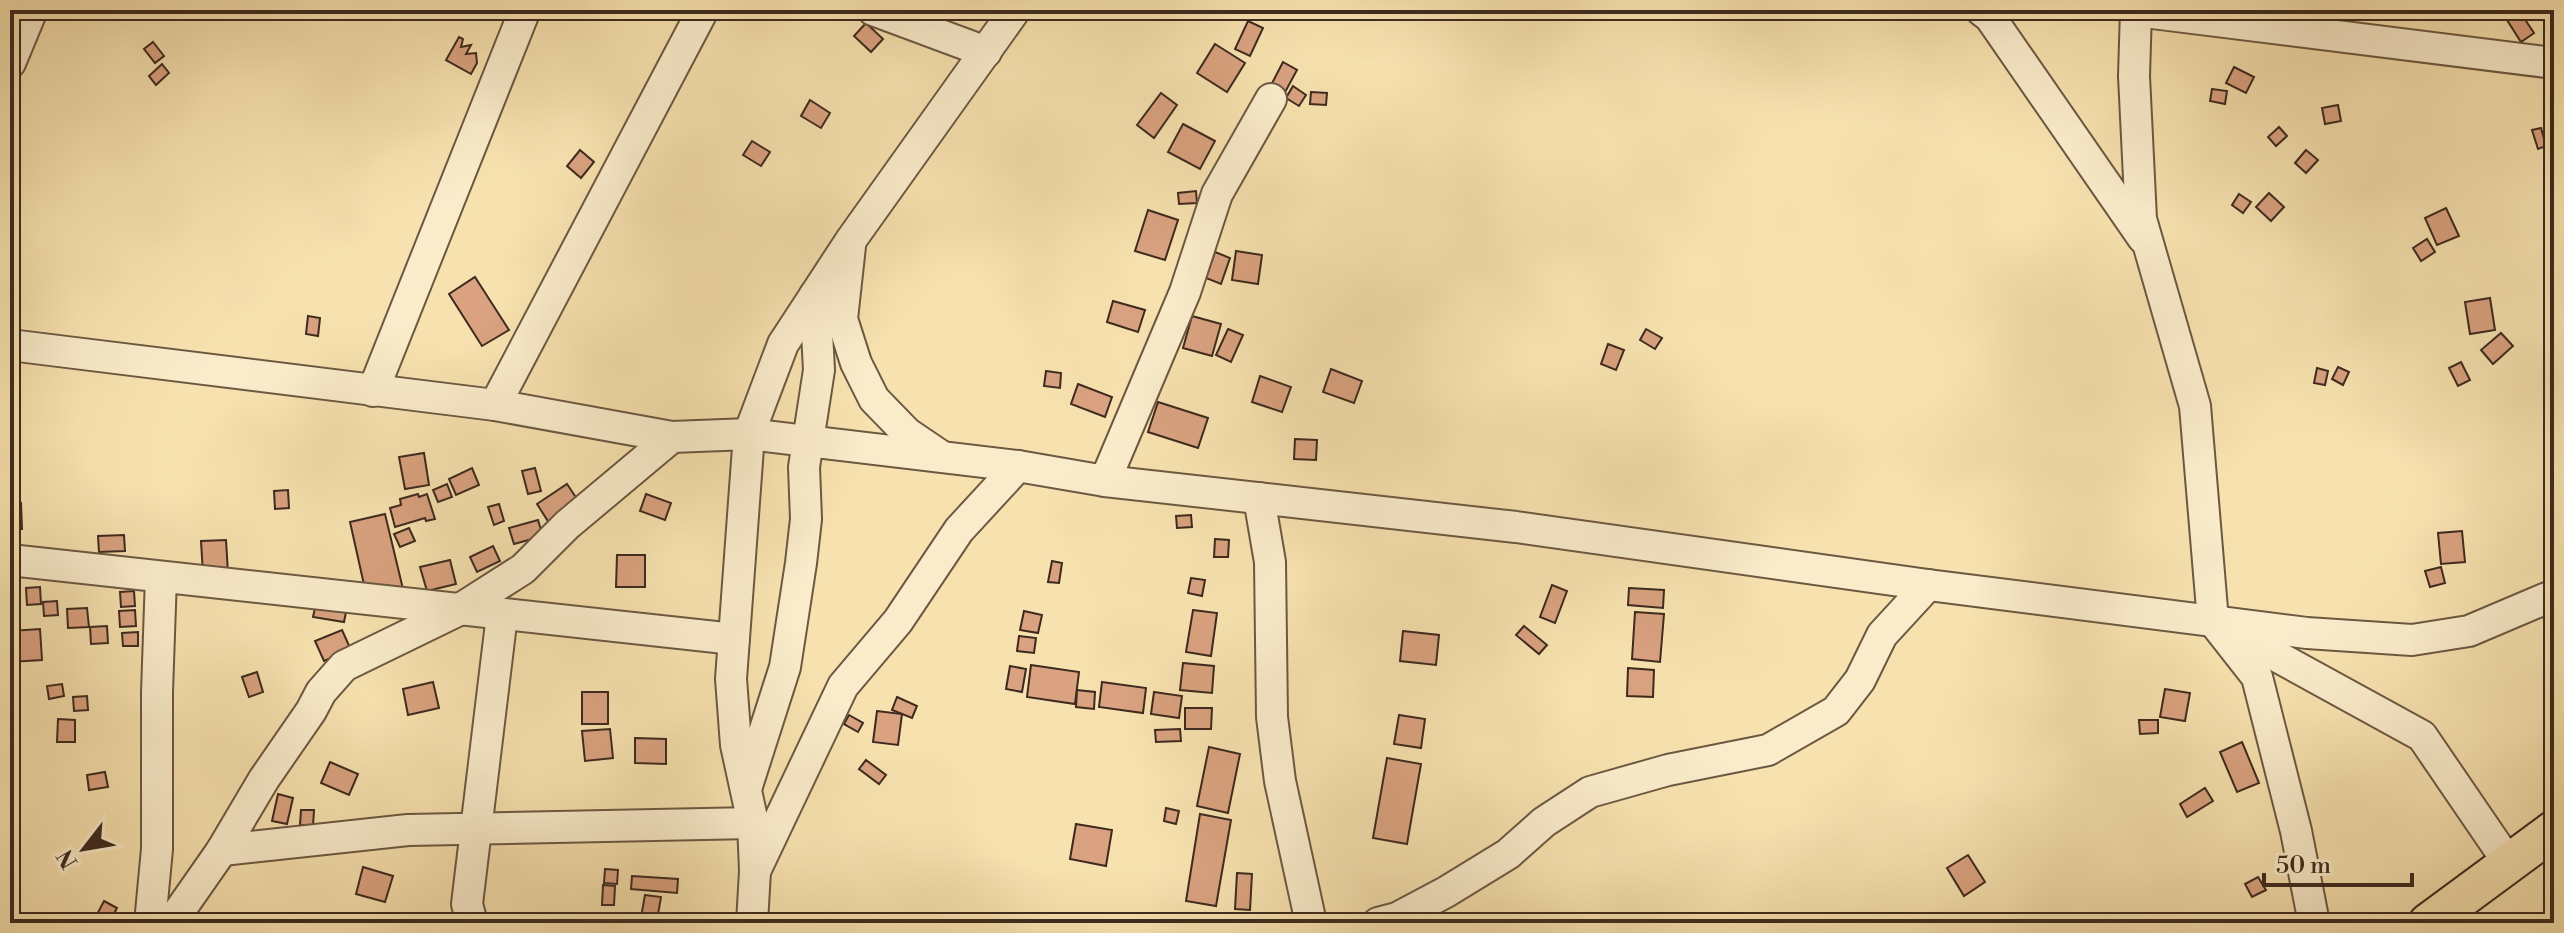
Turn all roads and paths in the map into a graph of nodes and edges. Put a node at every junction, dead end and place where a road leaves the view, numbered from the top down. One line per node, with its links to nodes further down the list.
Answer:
1 (32, 10): 9 (street)
2 (525, 10): 16 (street)
3 (703, 10): 17 (street)
4 (873, 10): 8 (street)
5 (1015, 10): 8 (street)
6 (1981, 10): 13 (street)
7 (2136, 10): 10 (street); 13 (street)
8 (986, 52): 12 (street)
9 (10, 63)
10 (2554, 63)
11 (1271, 99): 23 (street)
12 (851, 240): 14 (street); 21 (street)
13 (2148, 246): 31 (street)
14 (815, 295): 18 (street); 20 (street)
15 (10, 345): 16 (street)
16 (373, 391): 17 (street)
17 (495, 405): 19 (street)
18 (749, 434): 19 (street); 20 (street); 32 (street)
19 (672, 437): 29 (street)
20 (808, 441): 21 (street); 33 (street)
21 (943, 457): 22 (street)
22 (1018, 466): 23 (street); 39 (street)
23 (1105, 481): 24 (street)
24 (1259, 498): 27 (street); 45 (street)
25 (10, 560): 26 (street)
26 (161, 577): 29 (street); 41 (street)
27 (1928, 585): 31 (street); 46 (street)
28 (2554, 595): 31 (street)
29 (457, 611): 30 (street); 37 (street)
30 (502, 615): 32 (street); 35 (street)
31 (2213, 621): 38 (street); 47 (street)
32 (734, 639): 33 (street)
33 (746, 791): 34 (street)
34 (753, 823): 35 (street); 39 (street)
35 (476, 829): 37 (street); 43 (street)
36 (2554, 830): 38 (main road)
37 (222, 850): 42 (street)
38 (2508, 862): 40 (main road)
39 (755, 871): 44 (street)
40 (2434, 921)
41 (150, 923)
42 (171, 923)
43 (472, 923)
44 (752, 923)
45 (1311, 923)
46 (1378, 923)
47 (2314, 923)

